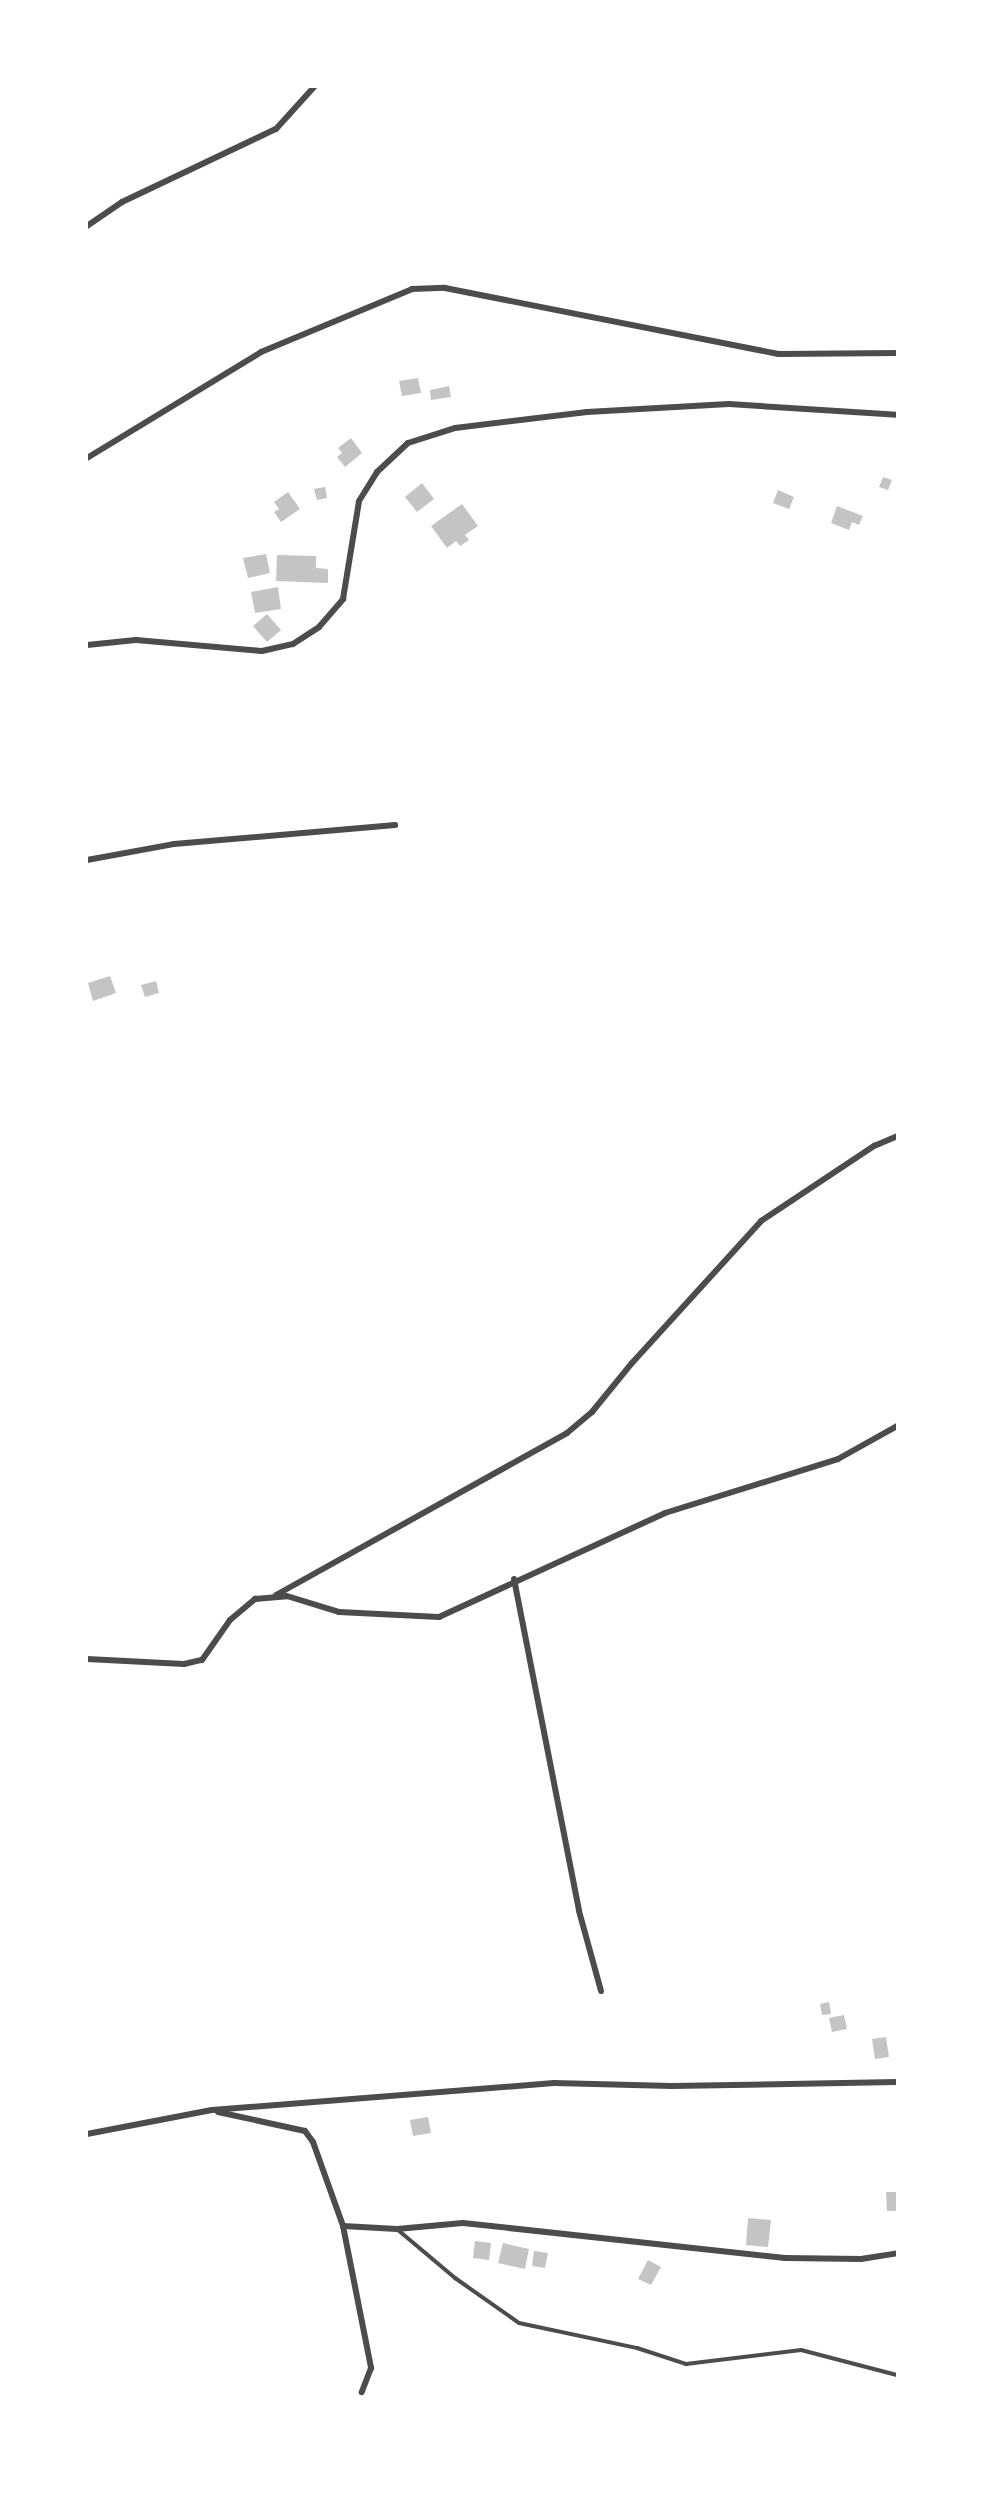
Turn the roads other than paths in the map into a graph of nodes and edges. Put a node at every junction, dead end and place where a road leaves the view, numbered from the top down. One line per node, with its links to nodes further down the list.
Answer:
1 (314, 87): 2 (street)
2 (87, 226)
3 (897, 353): 5 (street)
4 (897, 415): 6 (street)
5 (87, 458)
6 (87, 645)
7 (395, 825): 8 (street)
8 (87, 860)
9 (897, 1136): 12 (street)
10 (897, 1426): 11 (street)
11 (514, 1579): 12 (street); 14 (street)
12 (273, 1597): 13 (street)
13 (87, 1659)
14 (601, 1991)
15 (897, 2082): 16 (street)
16 (212, 2110): 17 (street); 18 (street)
17 (87, 2134)
18 (343, 2226): 19 (street); 22 (street)
19 (397, 2229): 20 (street); 21 (lane)
20 (897, 2253)
21 (897, 2375)
22 (362, 2392)

